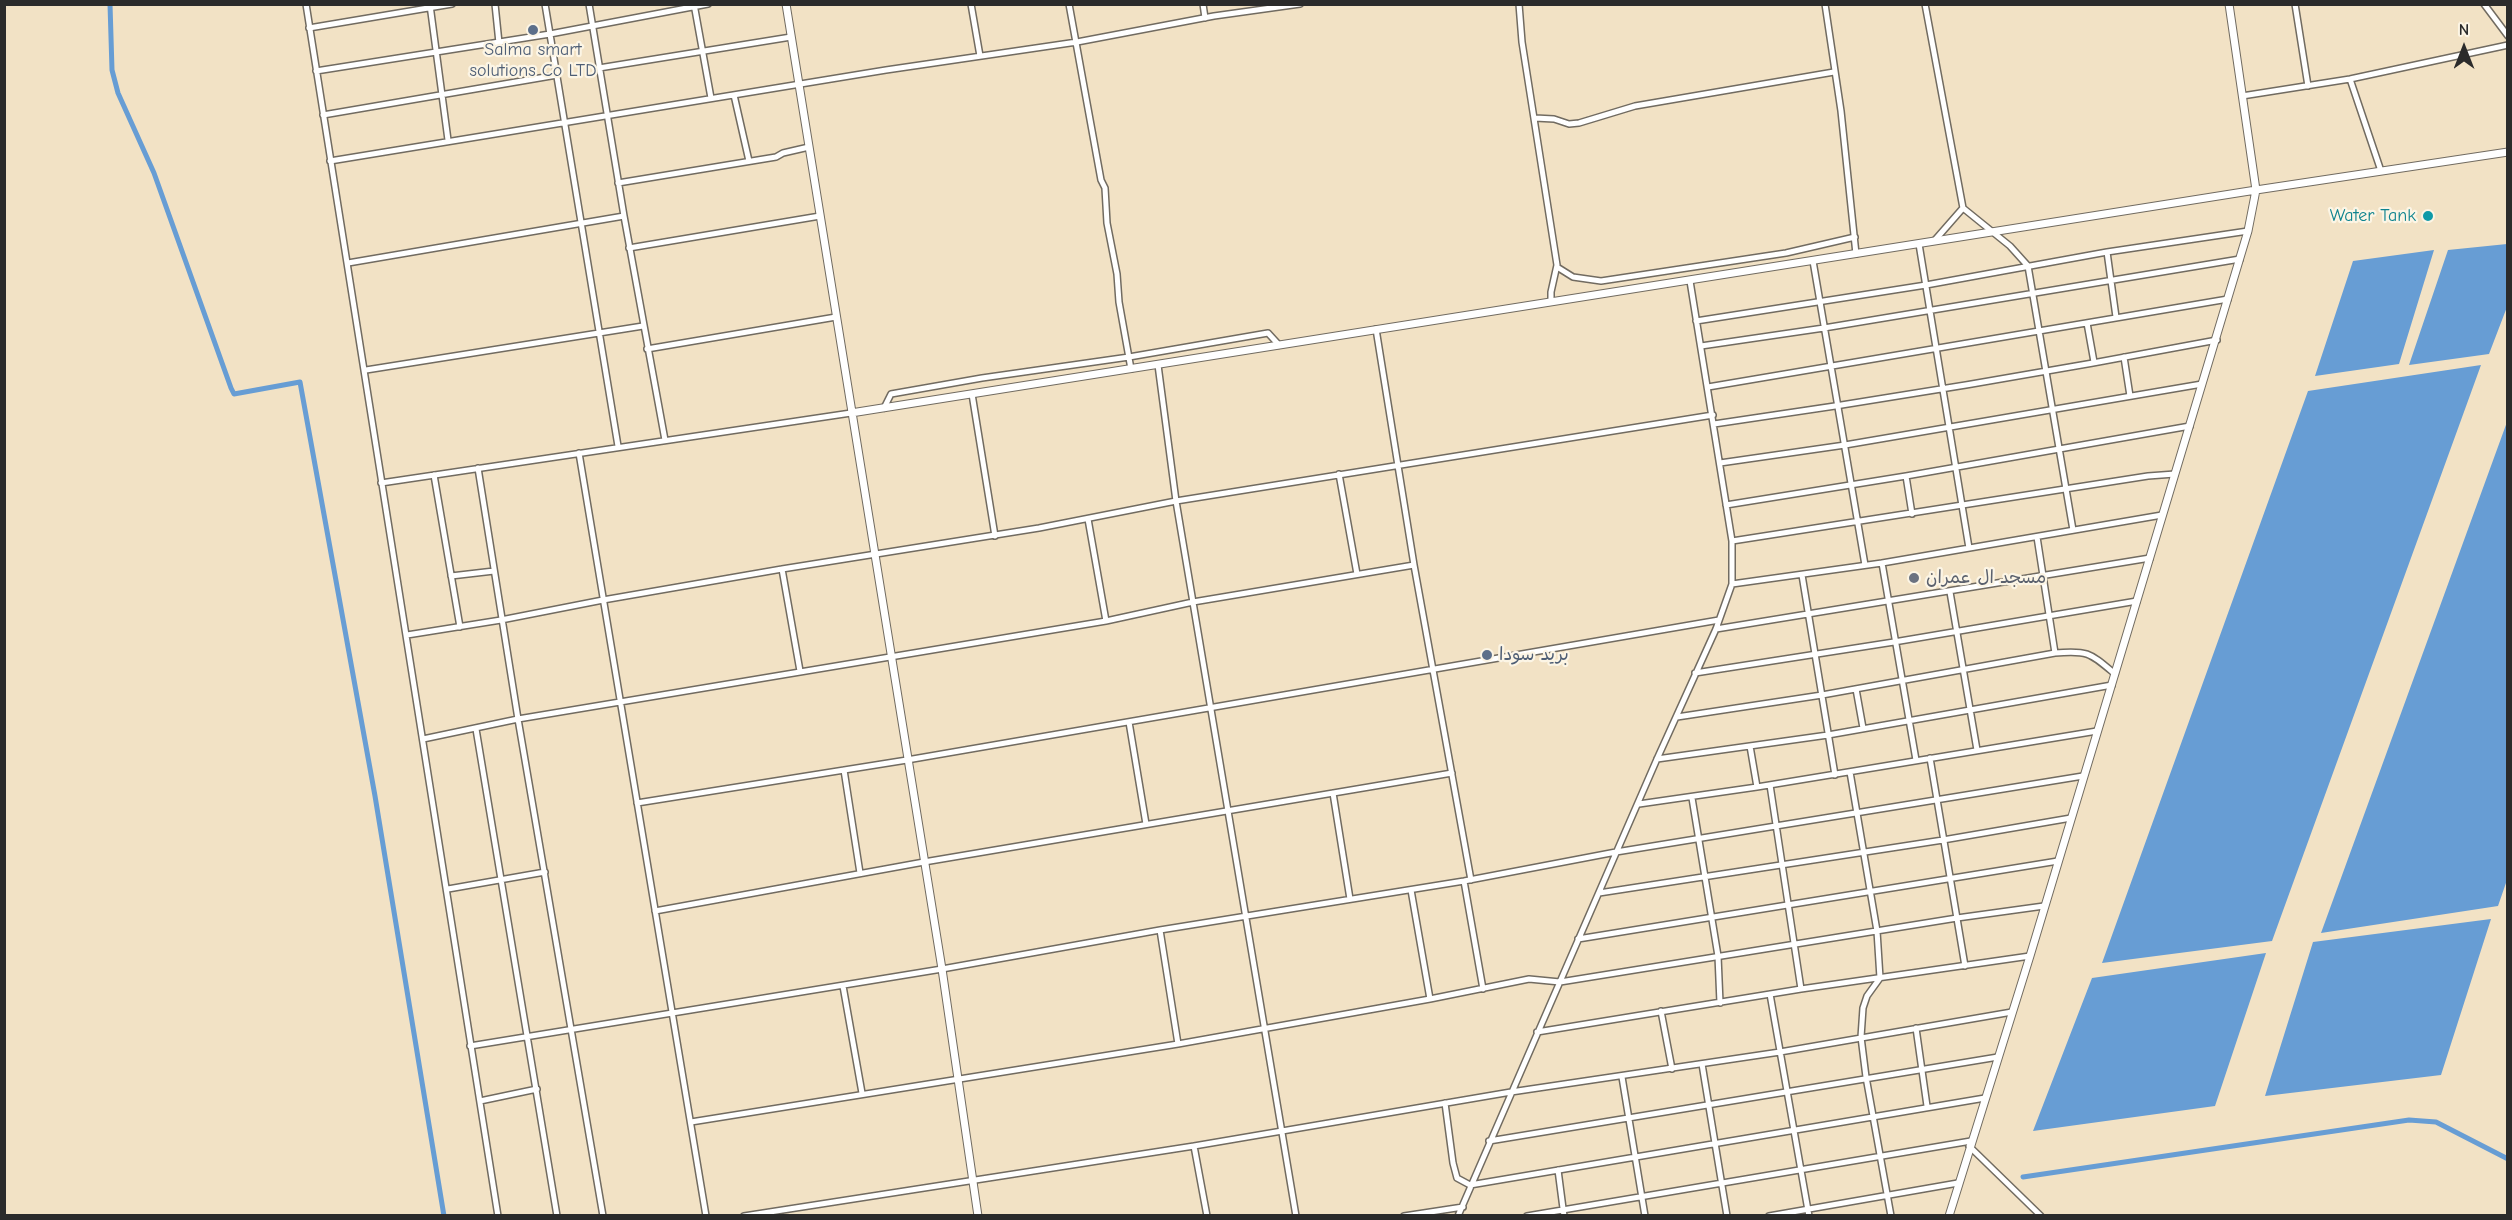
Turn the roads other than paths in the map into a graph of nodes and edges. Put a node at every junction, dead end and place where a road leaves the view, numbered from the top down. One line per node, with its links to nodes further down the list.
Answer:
1 (306, 4): 23 (street)
2 (452, 4): 19 (street)
3 (495, 4): 28 (street)
4 (545, 4): 24 (street)
5 (589, 4): 22 (street)
6 (708, 4): 17 (street)
7 (786, 4): 26 (street)
8 (971, 4): 32 (street)
9 (1069, 4): 27 (street)
10 (1203, 4): 21 (street)
11 (1300, 4): 20 (street)
12 (1519, 4): 46 (street)
13 (1825, 4): 35 (street)
14 (1925, 4): 56 (street)
15 (2295, 4): 39 (street)
16 (2484, 4): 25 (street)
17 (695, 5): 22 (street); 30 (street)
18 (2231, 5): 42 (street)
19 (430, 6): 23 (street); 31 (street)
20 (1255, 7): 21 (street)
21 (1205, 18): 27 (street)
22 (593, 27): 24 (street); 33 (street)
23 (309, 28): 34 (street)
24 (550, 34): 28 (street); 36 (street)
25 (2508, 36)
26 (791, 37): 30 (street); 38 (street)
27 (1077, 42): 32 (street); 95 (street)
28 (499, 43): 31 (street)
29 (2508, 45): 37 (street)
30 (703, 51): 33 (street); 43 (street)
31 (436, 52): 34 (street); 40 (street)
32 (980, 56): 38 (street)
33 (599, 68): 45 (street)
34 (316, 71): 44 (street)
35 (1834, 72): 46 (street); 62 (street)
36 (557, 75): 40 (street); 47 (street)
37 (2350, 79): 39 (street); 53 (street)
38 (799, 85): 41 (street); 49 (street)
39 (2308, 86): 42 (street)
40 (442, 94): 44 (street); 48 (street)
41 (734, 95): 43 (street); 52 (street)
42 (2242, 96): 55 (street)
43 (711, 98): 45 (street)
44 (323, 115): 51 (street)
45 (607, 116): 47 (street); 54 (street)
46 (1535, 118): 72 (street)
47 (565, 122): 48 (street); 59 (street)
48 (448, 140): 51 (street)
49 (809, 147): 52 (street); 58 (street)
50 (2508, 152): 53 (street)
51 (330, 161): 70 (street)
52 (749, 161): 54 (street)
53 (2381, 171): 55 (street)
54 (618, 183): 57 (street)
55 (2256, 190): 60 (street); 61 (street)
56 (1963, 208): 60 (street); 63 (street)
57 (624, 216): 59 (street); 65 (street)
58 (820, 216): 65 (street); 81 (street)
59 (581, 223): 70 (street); 89 (street)
60 (1993, 231): 63 (street); 71 (street)
61 (2248, 231): 66 (street); 68 (street)
62 (1855, 237): 67 (street); 72 (street)
63 (1934, 242): 64 (street)
64 (1919, 244): 67 (street); 75 (street)
65 (629, 248): 85 (street)
66 (2107, 252): 71 (street); 73 (street)
67 (1856, 254): 69 (street)
68 (2240, 259): 73 (street); 77 (street)
69 (1813, 261): 74 (street); 79 (street)
70 (348, 263): 101 (street)
71 (2028, 266): 75 (street); 76 (street)
72 (1557, 267): 78 (street)
73 (2110, 279): 76 (street); 82 (street)
74 (1690, 281): 78 (street); 83 (street)
75 (1926, 285): 79 (street); 80 (street)
76 (2033, 293): 80 (street); 88 (street)
77 (2228, 299): 82 (street); 90 (street)
78 (1551, 302): 87 (street)
79 (1820, 302): 83 (street); 86 (street)
80 (1930, 310): 86 (street); 93 (street)
81 (836, 317): 94 (street); 111 (street)
82 (2116, 317): 84 (street)
83 (1696, 321): 92 (street)
84 (2087, 323): 88 (street); 97 (street)
85 (643, 326): 89 (street); 94 (street)
86 (1824, 328): 92 (street); 99 (street)
87 (1376, 329): 91 (street); 122 (street)
88 (2039, 331): 93 (street); 102 (street)
89 (600, 333): 101 (street); 118 (street)
90 (2217, 340): 96 (street); 103 (street)
91 (1279, 345): 95 (street); 98 (street)
92 (1701, 346): 104 (street)
93 (1936, 348): 99 (street); 105 (street)
94 (647, 349): 116 (street)
95 (1129, 357): 100 (street); 109 (street)
96 (2124, 357): 97 (street); 107 (street)
97 (2094, 362): 102 (street)
98 (1158, 365): 100 (street); 132 (street)
99 (1832, 366): 104 (street); 108 (street)
100 (1131, 369): 106 (street)
101 (366, 370): 129 (street)
102 (2046, 372): 105 (street); 110 (street)
103 (2202, 384): 107 (street); 114 (street)
104 (1708, 387): 112 (street)
105 (1942, 389): 108 (street); 115 (street)
106 (972, 394): 109 (street); 140 (street)
107 (2130, 396): 110 (street)
108 (1838, 406): 113 (street); 117 (street)
109 (884, 408): 111 (street)
110 (2052, 409): 115 (street); 119 (street)
111 (851, 413): 116 (street); 144 (street)
112 (1713, 416): 113 (street); 122 (street)
113 (1714, 424): 121 (street)
114 (2190, 426): 119 (street); 126 (street)
115 (1949, 427): 117 (street); 123 (street)
116 (665, 440): 118 (street)
117 (1845, 445): 121 (street); 130 (street)
118 (618, 446): 120 (street)
119 (2058, 449): 123 (street); 131 (street)
120 (579, 453): 124 (street); 157 (street)
121 (1720, 463): 133 (street)
122 (1398, 464): 125 (street); 147 (street)
123 (1956, 467): 128 (street); 134 (street)
124 (478, 468): 127 (street); 150 (street)
125 (1339, 474): 132 (street); 151 (street)
126 (2175, 474): 131 (street); 136 (street)
127 (434, 475): 129 (street); 153 (street)
128 (1906, 476): 130 (street); 135 (street)
129 (381, 483): 169 (street)
130 (1852, 485): 133 (street); 138 (street)
131 (2066, 488): 134 (street); 139 (street)
132 (1176, 501): 137 (street); 159 (street)
133 (1726, 505): 142 (street)
134 (1962, 506): 135 (street); 143 (street)
135 (1912, 514): 138 (street)
136 (2162, 515): 139 (street); 145 (street)
137 (1088, 519): 140 (street); 165 (street)
138 (1858, 522): 142 (street); 148 (street)
139 (2073, 530): 141 (street)
140 (995, 536): 144 (street)
141 (2037, 537): 143 (street); 154 (street)
142 (1731, 541): 155 (street)
143 (1969, 548): 146 (street)
144 (874, 555): 149 (street); 173 (street)
145 (2150, 558): 154 (street); 158 (street)
146 (1882, 563): 148 (street); 160 (street)
147 (1414, 565): 151 (street); 174 (street)
148 (1865, 565): 152 (street)
149 (782, 569): 157 (street); 176 (street)
150 (494, 571): 153 (street); 163 (street)
151 (1357, 574): 159 (street)
152 (1802, 575): 155 (street); 161 (street)
153 (451, 576): 166 (street)
154 (2043, 576): 156 (street); 162 (street)
155 (1732, 584): 164 (street)
156 (1950, 592): 160 (street); 168 (street)
157 (603, 600): 163 (street); 183 (street)
158 (2137, 601): 162 (street); 178 (street)
159 (1193, 602): 165 (street); 184 (street)
160 (1890, 602): 161 (street); 170 (street)
161 (1808, 615): 167 (street); 172 (street)
162 (2049, 617): 168 (street); 171 (street)
163 (501, 620): 166 (street); 187 (street)
164 (1719, 620): 167 (street); 174 (street)
165 (1106, 621): 173 (street)
166 (460, 627): 169 (street)
167 (1716, 629): 177 (street)
168 (1957, 632): 170 (street); 175 (street)
169 (406, 635): 194 (street)
170 (1894, 642): 172 (street); 179 (street)
171 (2055, 653): 175 (street); 178 (street)
172 (1815, 655): 177 (street); 182 (street)
173 (890, 656): 176 (street); 199 (street)
174 (1434, 670): 184 (street); 203 (street)
175 (1964, 670): 179 (street); 185 (street)
176 (800, 671): 183 (street)
177 (1695, 672): 186 (street)
178 (2115, 674): 180 (street)
179 (1902, 681): 181 (street); 188 (street)
180 (2112, 685): 185 (street); 192 (street)
181 (1856, 689): 182 (street); 190 (street)
182 (1822, 695): 186 (street); 193 (street)
183 (620, 702): 187 (street); 211 (street)
184 (1211, 707): 189 (street); 213 (street)
185 (1970, 709): 188 (street); 196 (street)
186 (1677, 717): 198 (street)
187 (518, 719): 191 (street); 225 (street)
188 (1908, 720): 190 (street); 200 (street)
189 (1130, 722): 199 (street); 216 (street)
190 (1863, 728): 193 (street)
191 (476, 729): 194 (street); 228 (street)
192 (2097, 731): 196 (street); 205 (street)
193 (1828, 735): 195 (street); 204 (street)
194 (423, 739): 232 (street)
195 (1750, 746): 198 (street); 207 (street)
196 (1977, 750): 197 (street)
197 (1930, 758): 200 (street); 210 (street)
198 (1657, 759): 212 (street)
199 (907, 760): 201 (street); 223 (street)
200 (1916, 760): 202 (street)
201 (844, 770): 211 (street); 226 (street)
202 (1850, 772): 204 (street); 214 (street)
203 (1452, 773): 208 (street); 229 (street)
204 (1835, 775): 206 (street)
205 (2083, 776): 210 (street); 215 (street)
206 (1770, 785): 207 (street); 217 (street)
207 (1758, 788): 209 (street)
208 (1333, 793): 213 (street); 236 (street)
209 (1692, 798): 212 (street); 218 (street)
210 (1936, 801): 214 (street); 219 (street)
211 (637, 803): 239 (street)
212 (1639, 804): 221 (street)
213 (1227, 811): 216 (street); 240 (street)
214 (1856, 814): 217 (street); 220 (street)
215 (2071, 818): 219 (street); 222 (street)
216 (1146, 824): 223 (street)
217 (1776, 826): 218 (street); 224 (street)
218 (1698, 839): 221 (street); 227 (street)
219 (1943, 840): 220 (street); 230 (street)
220 (1864, 851): 224 (street); 235 (street)
221 (1617, 852): 229 (street); 234 (street)
222 (2058, 861): 230 (street); 238 (street)
223 (924, 862): 226 (street); 250 (street)
224 (1783, 863): 227 (street); 237 (street)
225 (545, 872): 228 (street); 264 (street)
226 (860, 873): 239 (street)
227 (1704, 877): 234 (street); 241 (street)
228 (501, 880): 232 (street); 266 (street)
229 (1471, 880): 231 (street)
230 (1949, 880): 235 (street); 242 (street)
231 (1464, 881): 233 (street); 255 (street)
232 (448, 889): 269 (street)
233 (1411, 890): 236 (street); 257 (street)
234 (1599, 893): 245 (street)
235 (1870, 893): 237 (street); 244 (street)
236 (1350, 900): 240 (street)
237 (1789, 905): 241 (street); 246 (street)
238 (2044, 906): 242 (street); 248 (street)
239 (655, 911): 261 (street)
240 (1244, 917): 243 (street); 262 (street)
241 (1712, 917): 245 (street); 247 (street)
242 (1957, 918): 244 (street); 249 (street)
243 (1160, 930): 250 (street); 268 (street)
244 (1877, 931): 246 (street); 251 (street)
245 (1578, 939): 252 (street)
246 (1795, 945): 247 (street); 254 (street)
247 (1718, 956): 252 (street); 258 (street)
248 (2030, 956): 249 (street); 260 (street)
249 (1965, 966): 251 (street)
250 (942, 969): 253 (street); 277 (street)
251 (1880, 978): 254 (street); 267 (street)
252 (1560, 982): 255 (street); 265 (street)
253 (843, 986): 261 (street); 281 (street)
254 (1801, 988): 256 (street)
255 (1483, 989): 257 (street)
256 (1770, 994): 258 (street); 270 (street)
257 (1430, 999): 262 (street)
258 (1720, 1003): 259 (street)
259 (1661, 1011): 265 (street); 274 (street)
260 (2012, 1012): 263 (street); 271 (street)
261 (673, 1014): 264 (street); 289 (street)
262 (1266, 1028): 268 (street); 290 (street)
263 (1916, 1028): 267 (street); 273 (street)
264 (572, 1029): 266 (street); 312 (street)
265 (1537, 1032): 280 (street)
266 (527, 1037): 269 (street); 278 (street)
267 (1861, 1037): 270 (street); 276 (street)
268 (1178, 1044): 277 (street)
269 (470, 1046): 283 (street)
270 (1780, 1052): 272 (street); 279 (street)
271 (1998, 1057): 273 (street); 282 (street)
272 (1702, 1064): 274 (street); 285 (street)
273 (1923, 1068): 276 (street); 286 (street)
274 (1672, 1069): 275 (street)
275 (1622, 1077): 280 (street); 288 (street)
276 (1866, 1077): 279 (street); 287 (street)
277 (957, 1079): 281 (street); 300 (street)
278 (537, 1089): 283 (street); 311 (street)
279 (1789, 1090): 285 (street); 291 (street)
280 (1511, 1092): 284 (street); 292 (street)
281 (862, 1093): 289 (street)
282 (1985, 1098): 286 (street); 293 (street)
283 (480, 1101): 310 (street)
284 (1445, 1103): 290 (street); 303 (street)
285 (1709, 1103): 288 (street); 294 (street)
286 (1927, 1106): 287 (street)
287 (1873, 1116): 291 (street); 297 (street)
288 (1628, 1118): 292 (street); 296 (street)
289 (691, 1122): 313 (street)
290 (1281, 1131): 295 (street); 317 (street)
291 (1795, 1131): 294 (street); 299 (street)
292 (1489, 1141): 303 (street)
293 (1970, 1143): 297 (street); 301 (street); 327 (street)
294 (1715, 1145): 296 (street); 302 (street)
295 (1194, 1146): 300 (street); 316 (street)
296 (1634, 1156): 298 (street); 304 (street)
297 (1879, 1156): 299 (street); 305 (street)
298 (1558, 1170): 303 (street); 309 (street)
299 (1801, 1171): 302 (street); 307 (street)
300 (972, 1180): 308 (street); 315 (street)
301 (1958, 1183): 305 (street); 326 (street)
302 (1720, 1184): 304 (street); 322 (street)
303 (1470, 1185): 306 (street)
304 (1641, 1195): 309 (street); 321 (street)
305 (1887, 1195): 307 (street); 325 (street)
306 (1463, 1207): 318 (street); 319 (street)
307 (1808, 1208): 323 (street); 324 (street)
308 (787, 1212): 314 (street)
309 (1563, 1212): 320 (street)
310 (498, 1215)
311 (557, 1215)
312 (603, 1215)
313 (706, 1215)
314 (744, 1215)
315 (978, 1215)
316 (1207, 1215)
317 (1296, 1215)
318 (1404, 1215)
319 (1458, 1215)
320 (1527, 1215)
321 (1645, 1215)
322 (1727, 1215)
323 (1769, 1215)
324 (1809, 1215)
325 (1891, 1215)
326 (1949, 1215)
327 (2041, 1215)

